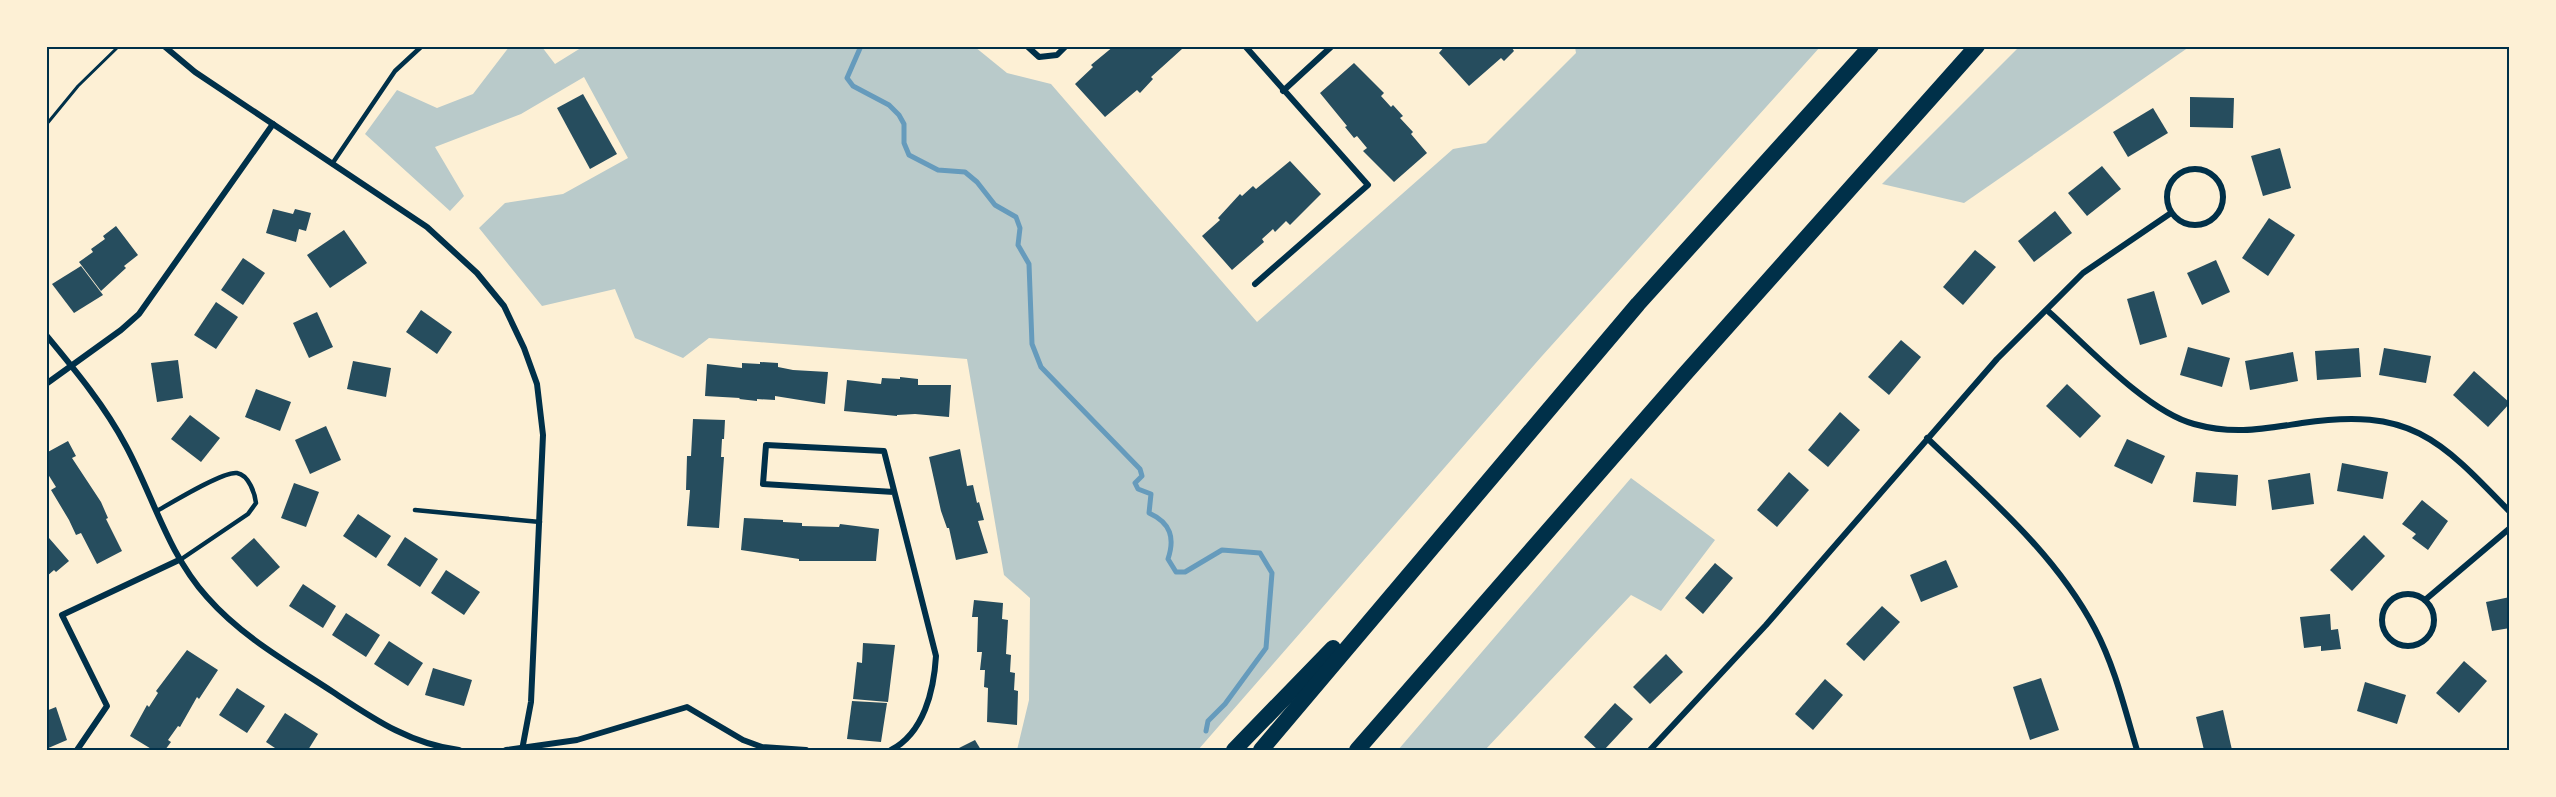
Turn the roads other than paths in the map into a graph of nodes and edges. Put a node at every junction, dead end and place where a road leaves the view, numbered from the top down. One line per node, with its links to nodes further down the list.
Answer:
1 (164, 46): 10 (street)
2 (422, 46): 11 (lane)
3 (1027, 46): 4 (street)
4 (1066, 46)
5 (1245, 46): 9 (street)
6 (1332, 46): 9 (street)
7 (1871, 46): 25 (highway)
8 (1977, 46): 36 (highway)
9 (1283, 91): 13 (street)
10 (273, 124): 11 (street); 16 (street)
11 (332, 164): 23 (street)
12 (2171, 213): 12 (street); 14 (street)
13 (1255, 284)
14 (2048, 311): 18 (street); 22 (street)
15 (46, 335): 16 (street)
16 (71, 365): 17 (street); 21 (street)
17 (46, 384)
18 (1927, 438): 37 (street); 38 (street)
19 (894, 492): 19 (street); 33 (street)
20 (415, 510): 23 (lane)
21 (157, 511): 26 (street); 26 (lane)
22 (2510, 512)
23 (540, 522): 31 (street)
24 (2510, 528): 27 (street)
25 (1430, 549): 34 (highway); 35 (highway)
26 (179, 560): 28 (street); 29 (street)
27 (2426, 600): 27 (street)
28 (77, 750)
29 (459, 750)
30 (506, 750): 31 (street)
31 (522, 750): 32 (street)
32 (806, 750)
33 (891, 750)
34 (1234, 750)
35 (1261, 750)
36 (1358, 750)
37 (1650, 750)
38 (2137, 750)

